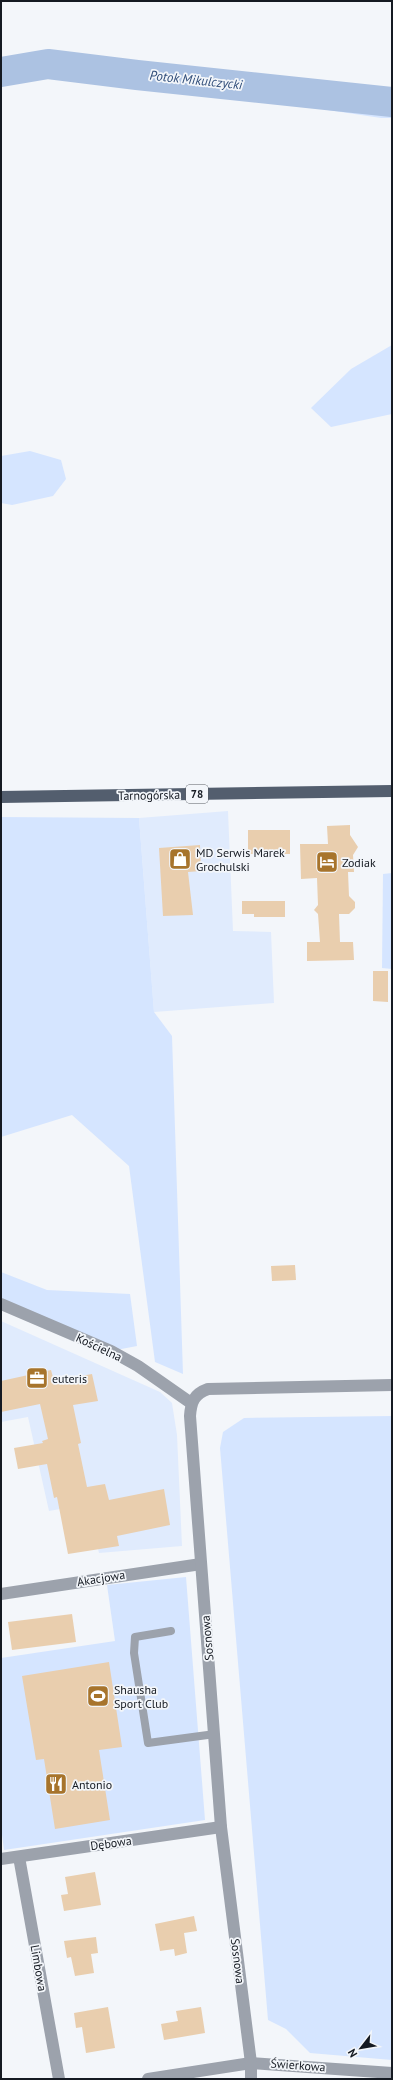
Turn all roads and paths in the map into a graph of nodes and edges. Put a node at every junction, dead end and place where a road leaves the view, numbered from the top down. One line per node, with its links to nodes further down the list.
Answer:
1 (392, 791): 2 (main road, Tarnogórska / 78)
2 (1, 797)
3 (1, 1304): 5 (street, Kościelna)
4 (392, 1385): 5 (street)
5 (191, 1403): 6 (street, Sosnowa)
6 (201, 1564): 7 (street, Akacjowa); 9 (street, Sosnowa)
7 (1, 1594)
8 (171, 1631): 9 (lane)
9 (214, 1734): 10 (street, Sosnowa)
10 (221, 1827): 11 (street, Dębowa); 13 (street, Sosnowa)
11 (19, 1857): 12 (street, Dębowa); 15 (street, Limbowa)
12 (1, 1859)
13 (252, 2063): 14 (street, Świerkowa); 16 (street); 17 (street, Sosnowa)
14 (392, 2073)
15 (59, 2079)
16 (148, 2079)
17 (251, 2079)

